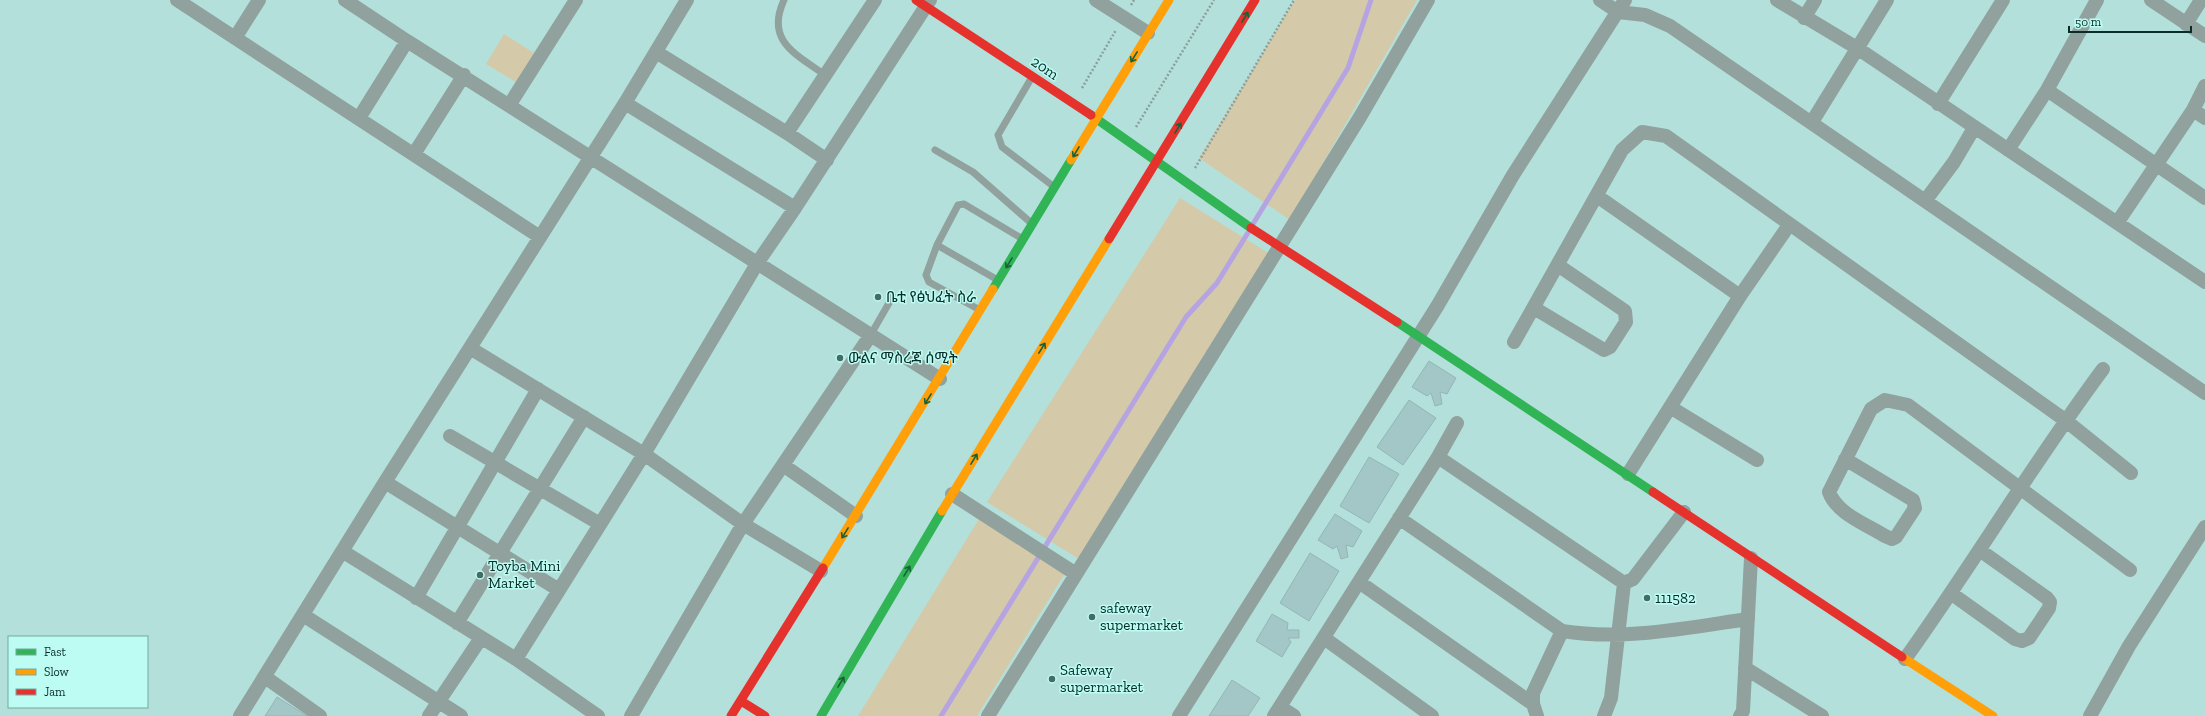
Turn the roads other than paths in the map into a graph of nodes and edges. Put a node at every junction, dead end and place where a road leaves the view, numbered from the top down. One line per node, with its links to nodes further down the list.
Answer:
1 (177, 0): 26 (street)
2 (258, 0): 26 (street)
3 (576, 0): 36 (street)
4 (687, 0): 29 (street)
5 (784, 0): 31 (lane)
6 (874, 0): 31 (street)
7 (1096, 0): 24 (street)
8 (1169, 0): 24 (main road)
9 (1255, 0): 50 (main road, one-way to 9)
10 (1428, 0): 63 (street)
11 (1600, 0): 21 (street)
12 (1777, 0): 22 (street)
13 (1815, 0): 22 (street)
14 (1887, 0): 28 (street)
15 (2003, 0): 37 (street)
16 (2097, 0): 34 (street)
17 (2151, 0): 23 (street)
18 (2201, 0): 23 (street)
19 (352, 2): 27 (street)
20 (924, 2): 32 (main road, 20m); 49 (street)
21 (1622, 6): 42 (street); 72 (street)
22 (1804, 18): 28 (street)
23 (2186, 24): 25 (street)
24 (1148, 33): 40 (main road, one-way to 40)
25 (2205, 36)
26 (235, 38): 39 (street)
27 (407, 41): 30 (street); 39 (street)
28 (1856, 48): 37 (street); 42 (street)
29 (656, 52): 35 (street); 44 (street)
30 (464, 75): 36 (street); 47 (street)
31 (825, 76): 44 (street)
32 (1032, 76): 40 (main road, 20m); 52 (lane)
33 (2205, 86): 38 (street)
34 (2047, 90): 46 (street); 51 (street)
35 (626, 103): 48 (street); 56 (street)
36 (510, 104): 48 (street)
37 (1938, 104): 43 (street)
38 (2193, 110): 41 (street); 51 (street)
39 (358, 118): 47 (street)
40 (1096, 118): 50 (main road, 20m); 52 (main road, one-way to 52)
41 (2205, 118)
42 (1812, 122): 55 (street)
43 (1974, 128): 46 (street); 55 (street)
44 (787, 133): 49 (street)
45 (935, 150): 58 (lane)
46 (2008, 150): 57 (street)
47 (414, 154): 60 (street)
48 (592, 156): 60 (street); 64 (street)
49 (827, 160): 56 (street)
50 (1157, 162): 63 (main road, 20m); 96 (main road, one-way to 50)
51 (2156, 166): 54 (street); 57 (street)
52 (1055, 187): 58 (main road)
53 (1597, 196): 59 (street); 65 (street); 69 (street)
54 (2205, 198)
55 (1925, 202): 79 (street)
56 (795, 208): 64 (street)
57 (2117, 223): 67 (street)
58 (1032, 224): 61 (main road)
59 (1788, 225): 69 (street); 82 (street)
60 (540, 237): 75 (street)
61 (1023, 239): 62 (lane); 66 (main road, one-way to 66)
62 (937, 245): 66 (lane); 71 (lane)
63 (1280, 246): 72 (main road, 20m); 110 (street)
64 (758, 262): 73 (street); 85 (street)
65 (1559, 266): 70 (street); 70 (street)
66 (998, 280): 71 (main road)
67 (2205, 282)
68 (892, 296): 73 (lane)
69 (1740, 296): 80 (street)
70 (1534, 308): 74 (street)
71 (981, 310): 77 (main road)
72 (1418, 335): 92 (main road, 20m); 141 (street)
73 (870, 336): 77 (street); 90 (street)
74 (1514, 342)
75 (470, 348): 78 (street); 93 (street)
76 (2103, 369): 82 (street)
77 (940, 379): 98 (main road, one-way to 98)
78 (538, 389): 81 (street); 89 (street)
79 (2205, 393)
80 (1670, 407): 88 (street); 92 (street)
81 (584, 417): 85 (street); 95 (street)
82 (2065, 420): 91 (street); 94 (street)
83 (1457, 423): 86 (street)
84 (450, 436): 89 (street)
85 (644, 454): 100 (street); 101 (street)
86 (1438, 457): 99 (street); 112 (street)
87 (1845, 459): 87 (street); 94 (street)
88 (1757, 460)
89 (495, 462): 95 (street); 102 (street)
90 (783, 465): 98 (street); 101 (street)
91 (2131, 473)
92 (1628, 474): 97 (main road, 20m)
93 (385, 482): 102 (street); 105 (street)
94 (2020, 487): 104 (street); 108 (street)
95 (540, 488): 100 (street); 106 (street)
96 (952, 494): 110 (street); 139 (main road, one-way to 96)
97 (1684, 512): 107 (main road, 20m); 112 (street)
98 (856, 516): 109 (main road, one-way to 109)
99 (1399, 518): 111 (street); 119 (street)
100 (600, 524): 113 (street)
101 (743, 524): 109 (street); 136 (street)
102 (458, 527): 106 (street); 115 (street)
103 (2205, 527): 148 (street)
104 (1981, 550): 114 (street); 114 (street)
105 (342, 551): 115 (street); 116 (street)
106 (500, 553): 113 (street); 118 (street)
107 (1751, 558): 117 (street); 124 (main road, 20m)
108 (2130, 570)
109 (821, 571): 127 (main road)
110 (1076, 574): 140 (street)
111 (1359, 582): 122 (street); 129 (street)
112 (1624, 583): 120 (street)
113 (559, 590): 123 (street)
114 (1952, 594): 124 (street)
115 (416, 598): 118 (street)
116 (303, 615): 126 (street); 128 (street)
117 (1748, 619): 120 (street); 125 (street)
118 (457, 623): 121 (street)
119 (1562, 631): 120 (street); 129 (street)
120 (1618, 634): 144 (street)
121 (481, 638): 123 (street); 128 (street)
122 (1324, 638): 130 (street); 143 (street)
123 (516, 659): 135 (street)
124 (1905, 659): 147 (main road, 20m)
125 (1745, 668): 145 (street); 146 (street)
126 (265, 677): 131 (street); 132 (street)
127 (741, 701): 137 (main road); 138 (main road)
128 (439, 702): 133 (street); 134 (street)
129 (1535, 710)
130 (1277, 711): 142 (street)
131 (240, 716)
132 (320, 716)
133 (429, 716)
134 (461, 716)
135 (598, 716)
136 (631, 716)
137 (731, 716)
138 (766, 716)
139 (821, 716)
140 (988, 716)
141 (1179, 716)
142 (1294, 716)
143 (1432, 716)
144 (1604, 716)
145 (1740, 716)
146 (1822, 716)
147 (1993, 716)
148 (2090, 716)

